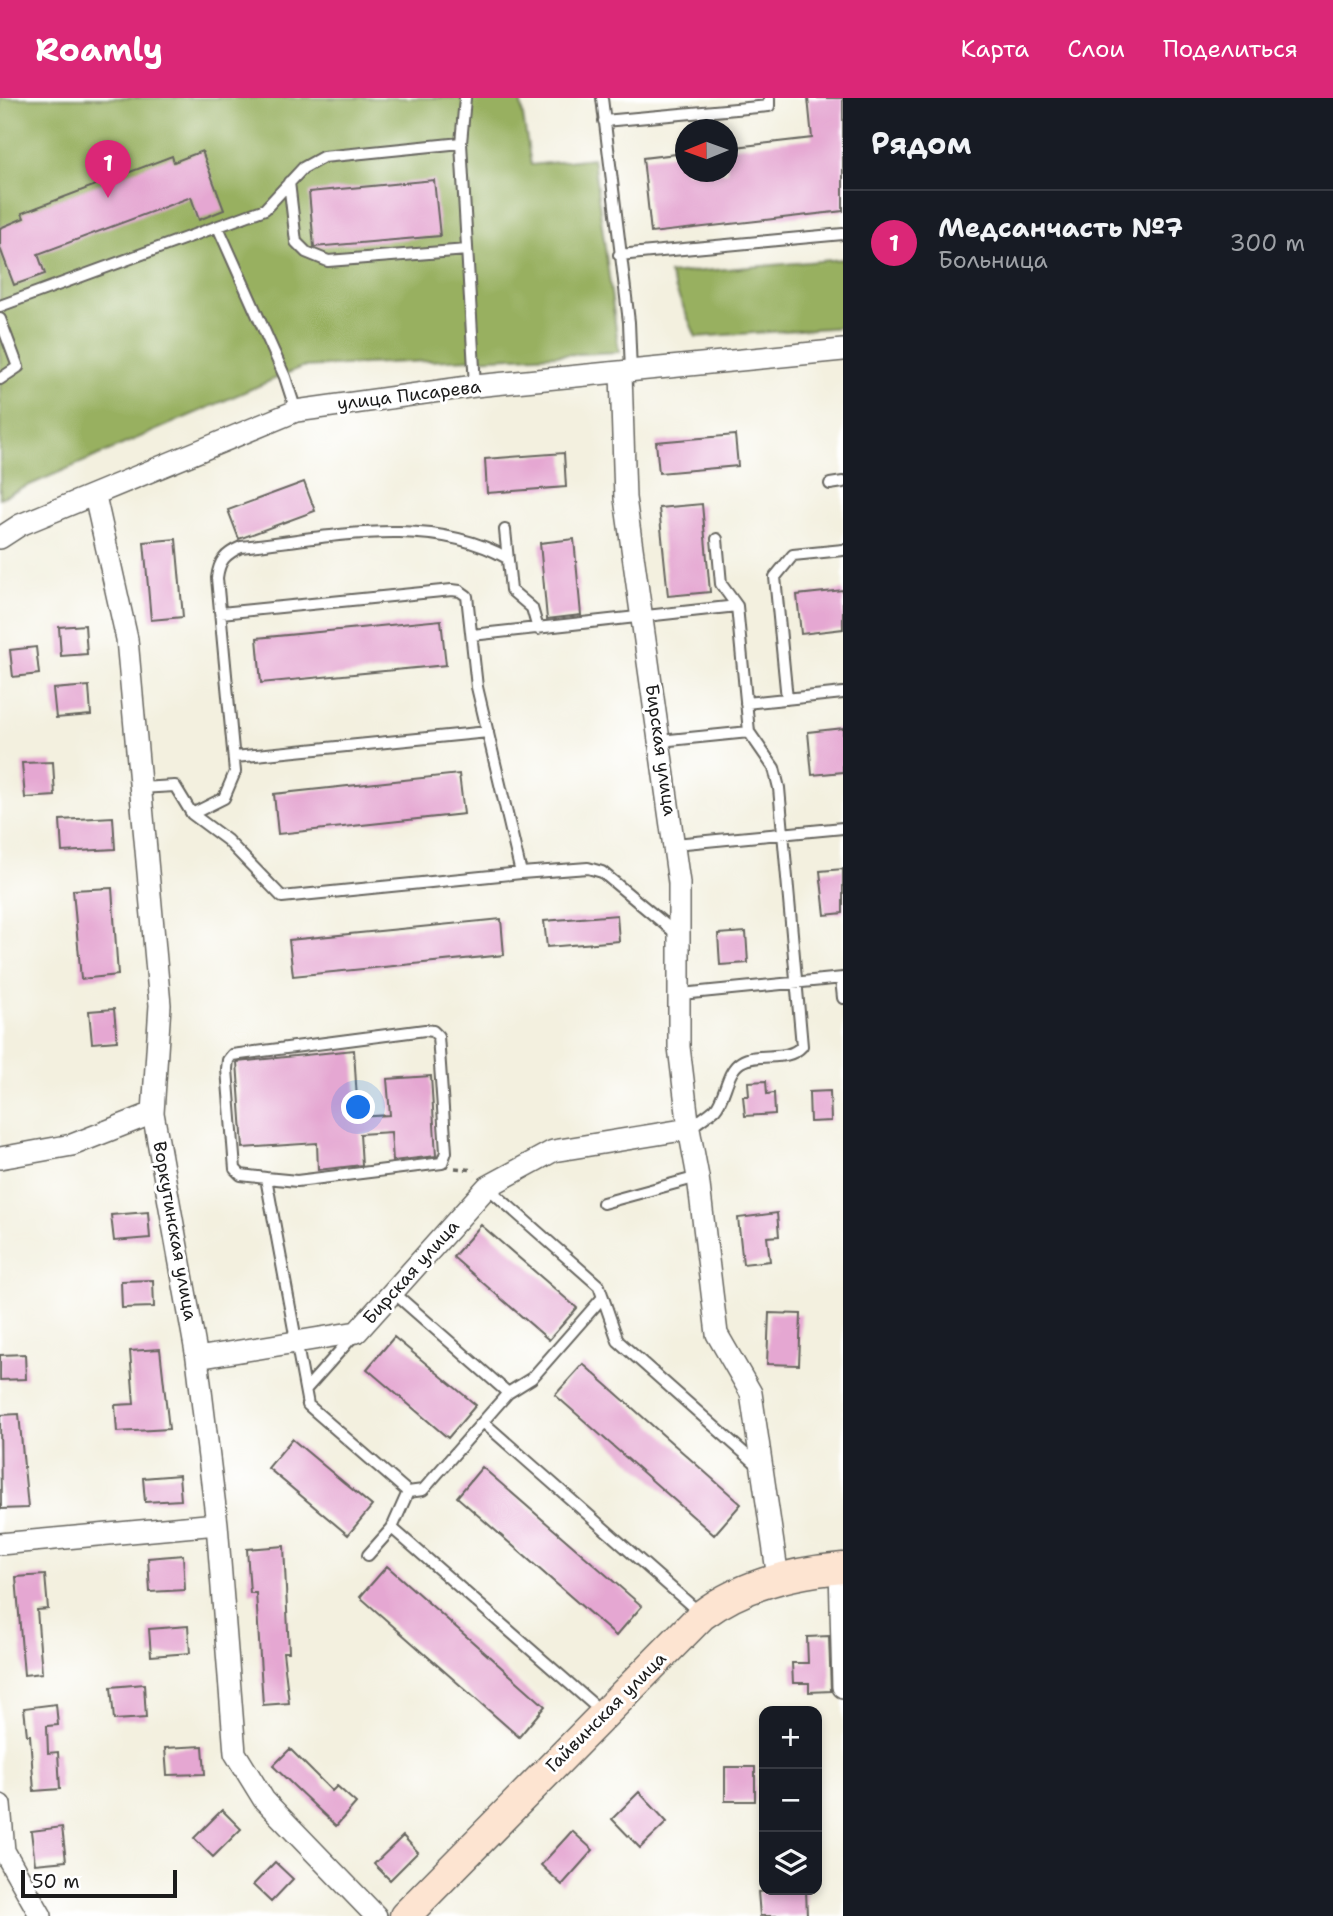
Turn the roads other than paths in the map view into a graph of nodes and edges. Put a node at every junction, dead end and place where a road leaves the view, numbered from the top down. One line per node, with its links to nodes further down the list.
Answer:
1 (465, 98): 5 (lane)
2 (602, 98): 4 (lane)
3 (769, 98): 4 (lane)
4 (604, 121): 10 (lane)
5 (461, 143): 6 (lane); 9 (lane)
6 (289, 182): 7 (lane); 9 (lane)
7 (218, 227): 11 (lane); 17 (lane)
8 (843, 234): 10 (lane)
9 (467, 250): 16 (lane)
10 (619, 255): 14 (lane)
11 (0, 306)
12 (0, 319): 15 (lane)
13 (843, 350): 14 (street, улица Писарева)
14 (626, 373): 16 (street, улица Писарева); 28 (street, Бирская улица)
15 (0, 379)
16 (475, 386): 17 (street, улица Писарева)
17 (296, 411): 20 (street, улица Писарева)
18 (843, 482): 19 (lane)
19 (830, 484)
20 (95, 496): 22 (street, улица Писарева); 38 (street, Воркутинская улица)
21 (505, 530): 25 (lane)
22 (0, 538)
23 (716, 539): 26 (lane)
24 (843, 550): 32 (lane)
25 (508, 558): 27 (lane); 29 (lane)
26 (737, 606): 28 (lane); 33 (lane)
27 (221, 613): 30 (lane); 37 (lane)
28 (642, 618): 29 (lane); 36 (street, Бирская улица)
29 (538, 629): 30 (lane)
30 (472, 635): 34 (lane)
31 (843, 693): 32 (lane)
32 (787, 699): 33 (lane)
33 (746, 703): 35 (lane)
34 (488, 732): 37 (lane); 43 (lane)
35 (749, 732): 36 (lane); 41 (lane)
36 (660, 741): 42 (street, Бирская улица)
37 (235, 757): 39 (lane)
38 (140, 788): 39 (lane); 49 (street, Воркутинская улица)
39 (192, 814): 43 (lane)
40 (843, 828): 41 (lane)
41 (784, 834): 42 (lane); 46 (lane)
42 (675, 844): 44 (street, Бирская улица)
43 (521, 873): 44 (lane)
44 (681, 937): 47 (street, Бирская улица)
45 (842, 978): 46 (lane); 48 (lane)
46 (798, 983): 47 (lane); 50 (lane)
47 (681, 994): 50 (street, Бирская улица)
48 (843, 998)
49 (153, 1112): 51 (street); 60 (street, Воркутинская улица)
50 (689, 1129): 52 (street, Бирская улица); 54 (street, Бирская улица)
51 (0, 1158)
52 (698, 1177): 55 (lane); 64 (street, Бирская улица)
53 (266, 1178): 53 (lane); 59 (lane)
54 (485, 1181): 56 (street, Бирская улица); 57 (lane)
55 (603, 1203)
56 (393, 1292): 58 (street, Бирская улица); 62 (lane)
57 (603, 1297): 62 (lane); 64 (lane)
58 (357, 1332): 59 (street, Бирская улица); 61 (lane)
59 (298, 1342): 60 (street, Бирская улица); 61 (lane)
60 (197, 1358): 66 (street, Воркутинская улица)
61 (306, 1389): 65 (lane)
62 (508, 1393): 63 (lane)
63 (483, 1422): 65 (lane); 72 (lane)
64 (762, 1468): 71 (street, Бирская улица)
65 (408, 1492): 67 (lane)
66 (217, 1524): 68 (street); 77 (street, Воркутинская улица)
67 (392, 1528): 69 (lane); 74 (lane)
68 (0, 1544)
69 (368, 1555)
70 (841, 1568): 71 (main road, Гайвинская улица); 73 (street)
71 (778, 1578): 72 (main road, Гайвинская улица)
72 (702, 1615): 74 (main road, Гайвинская улица)
73 (843, 1687)
74 (604, 1714): 78 (main road, Гайвинская улица)
75 (0, 1805): 76 (street)
76 (41, 1916)
77 (376, 1916)
78 (405, 1916)

